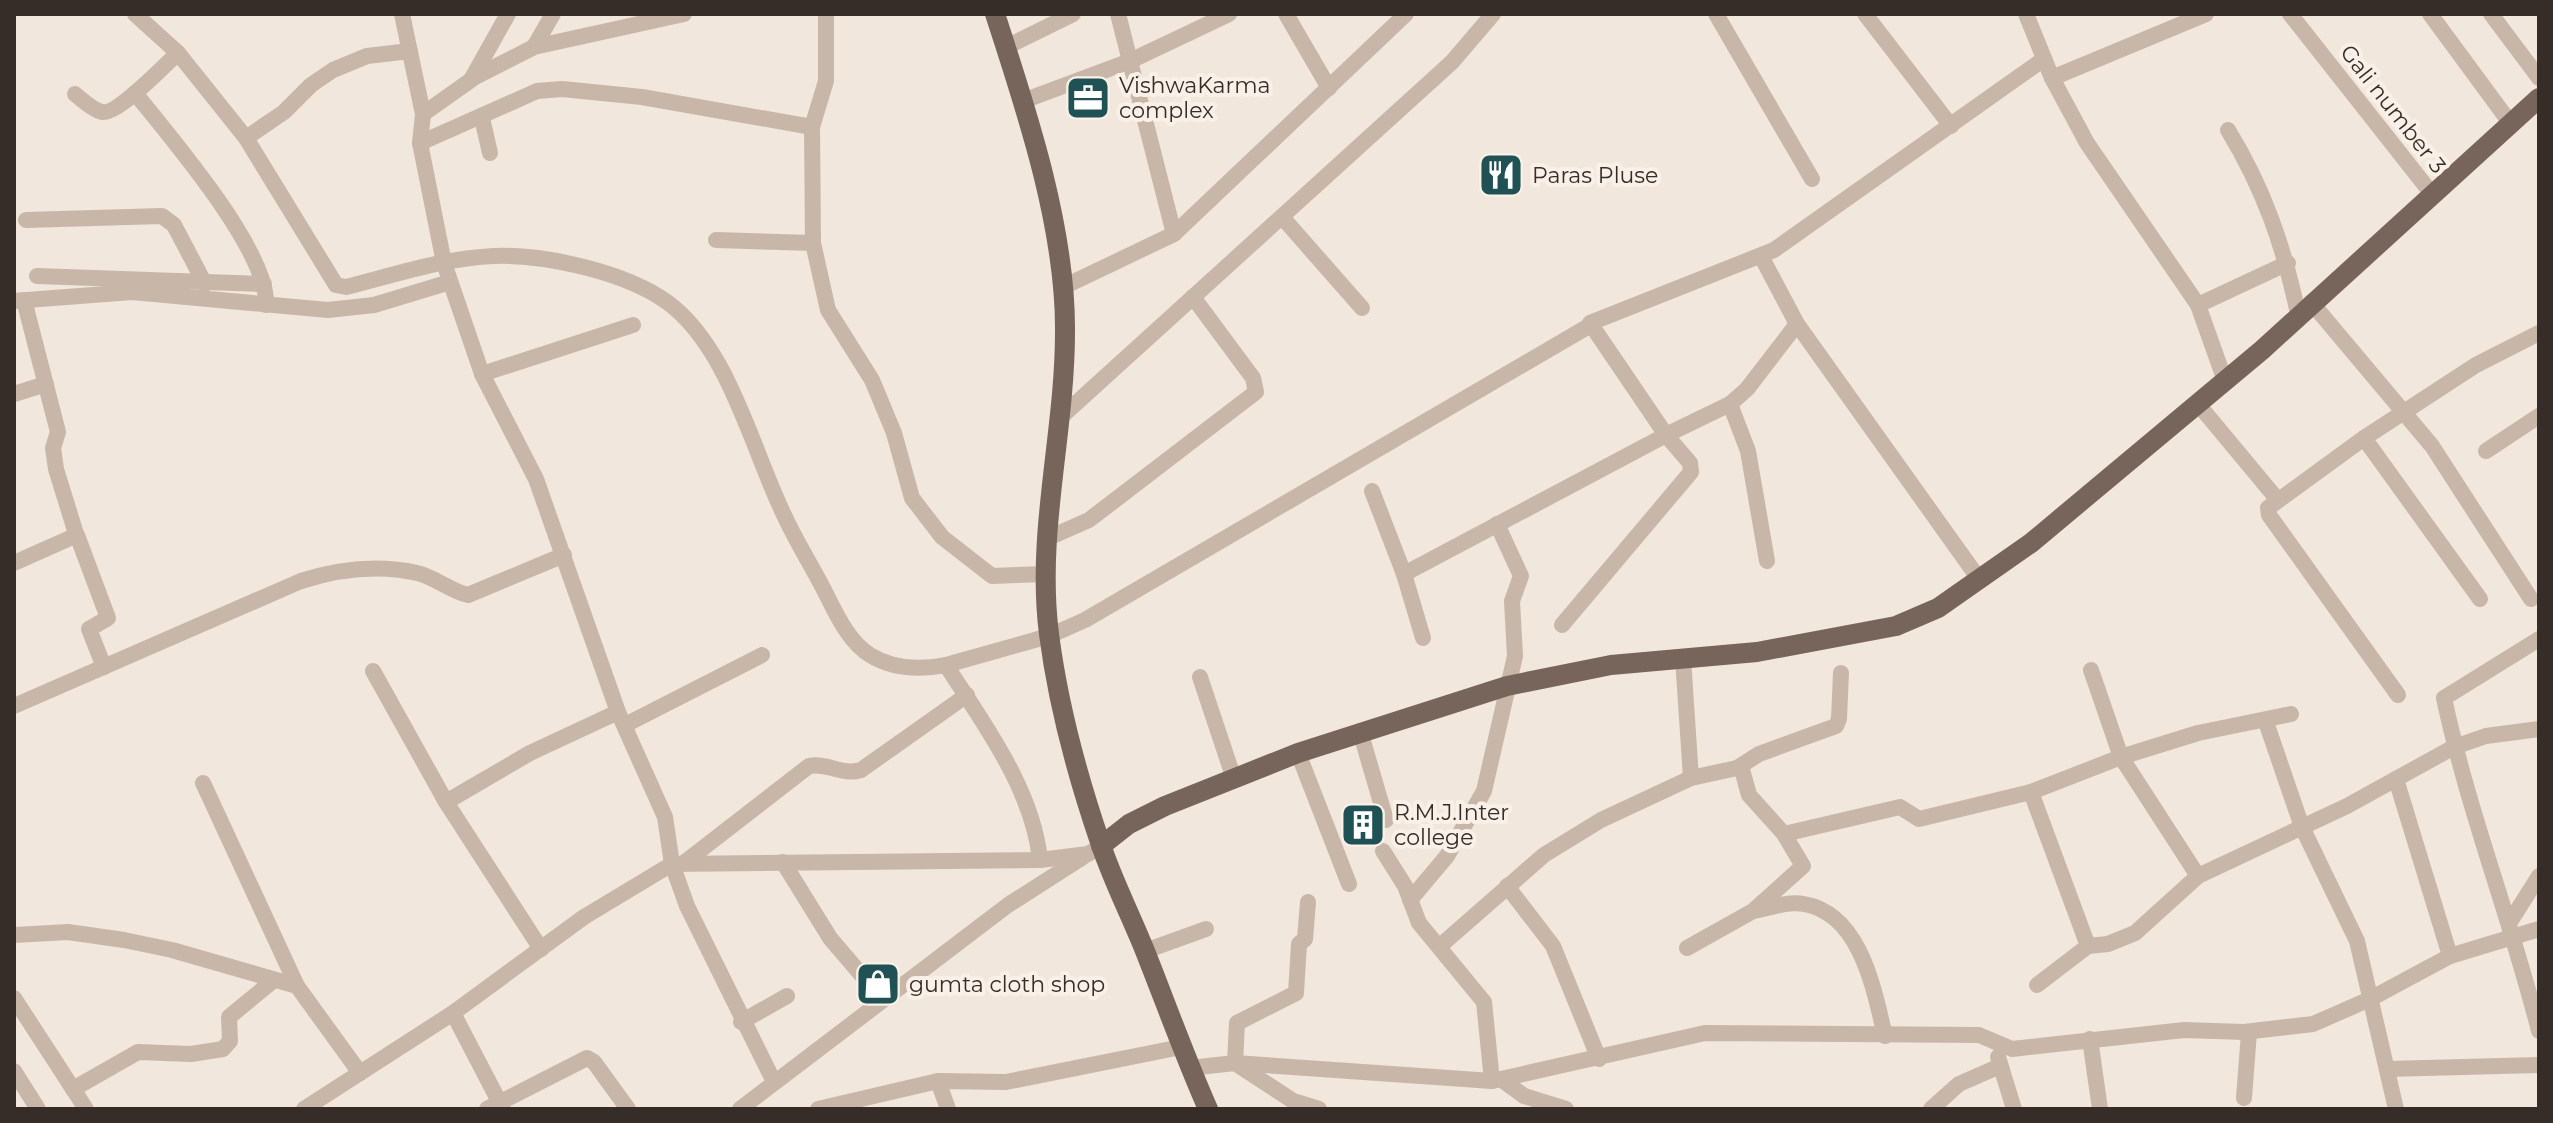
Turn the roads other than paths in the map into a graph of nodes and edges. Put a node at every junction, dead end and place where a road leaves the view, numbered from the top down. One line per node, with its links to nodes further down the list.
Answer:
1 (135, 14): 24 (street)
2 (402, 14): 23 (street)
3 (508, 14): 29 (street)
4 (553, 14): 21 (street)
5 (684, 14): 21 (street)
6 (826, 14): 39 (street)
7 (995, 14): 22 (main road)
8 (1073, 14): 22 (street)
9 (1118, 14): 26 (street)
10 (1229, 14): 26 (street)
11 (1286, 14): 30 (street)
12 (1406, 14): 30 (street)
13 (1493, 14): 46 (street)
14 (1716, 14): 44 (street)
15 (1865, 14): 38 (street)
16 (2026, 14): 25 (street)
17 (2206, 14): 27 (street)
18 (2290, 14): 45 (street, Gali number 3)
19 (2430, 14): 37 (street)
20 (2491, 14): 28 (street)
21 (534, 47): 29 (street)
22 (1006, 47): 34 (main road)
23 (410, 51): 35 (street); 41 (street)
24 (178, 53): 31 (street); 41 (street)
25 (2044, 59): 27 (street); 38 (street)
26 (1130, 61): 34 (street); 48 (street)
27 (2052, 78): 62 (street)
28 (2539, 78)
29 (471, 80): 35 (street)
30 (1329, 88): 48 (street)
31 (135, 93): 32 (street); 57 (street)
32 (75, 94)
33 (2539, 98): 37 (main road)
34 (1023, 101): 58 (main road)
35 (423, 114): 42 (street)
36 (482, 118): 39 (street); 42 (street); 43 (street)
37 (2511, 124): 45 (main road)
38 (1951, 126): 53 (street)
39 (812, 127): 50 (street)
40 (2228, 130): 52 (street)
41 (246, 138): 51 (street)
42 (420, 143): 51 (street)
43 (490, 153)
44 (1812, 179)
45 (2432, 194): 64 (main road)
46 (1282, 217): 59 (street); 63 (street)
47 (26, 220): 56 (street)
48 (1174, 234): 58 (street)
49 (716, 240): 50 (street)
50 (813, 243): 89 (street)
51 (444, 263): 55 (street); 104 (street)
52 (2288, 263): 62 (street); 64 (street)
53 (1766, 267): 65 (street); 67 (street)
54 (37, 276): 56 (street)
55 (450, 282): 61 (street); 69 (street)
56 (205, 284): 57 (street)
57 (264, 284): 61 (street)
58 (1061, 288): 76 (main road)
59 (1193, 297): 76 (street); 85 (street)
60 (19, 301): 61 (street); 71 (street)
61 (266, 305)
62 (2198, 305): 70 (street)
63 (1362, 308)
64 (2305, 308): 70 (main road); 75 (street)
65 (1797, 324): 73 (street); 91 (street)
66 (633, 325): 69 (street)
67 (1593, 332): 78 (street); 95 (street)
68 (2538, 336): 75 (street)
69 (482, 374): 86 (street)
70 (2225, 381): 74 (main road)
71 (46, 384): 72 (street); 84 (street)
72 (14, 394)
73 (1730, 404): 78 (street); 87 (street)
74 (2198, 404): 82 (street); 91 (main road)
75 (2406, 412): 79 (street); 93 (street)
76 (1062, 416): 85 (main road)
77 (2539, 416): 80 (street)
78 (1666, 435): 83 (street); 94 (street)
79 (2364, 438): 82 (street); 92 (street)
80 (2486, 451)
81 (1372, 491): 90 (street)
82 (2277, 499): 107 (street)
83 (1497, 524): 90 (street); 106 (street)
84 (77, 537): 88 (street); 100 (street)
85 (1046, 539): 89 (main road)
86 (564, 555): 100 (street); 110 (street)
87 (1767, 561)
88 (14, 563)
89 (1044, 574): 95 (main road)
90 (1404, 574): 96 (street)
91 (1979, 579): 99 (main road)
92 (2480, 599)
93 (2531, 599)
94 (1562, 625)
95 (1049, 636): 104 (street); 127 (main road)
96 (1423, 638)
97 (2539, 639): 114 (street)
98 (762, 655): 110 (street)
99 (1683, 658): 106 (main road); 118 (street)
100 (104, 667): 108 (street)
101 (2091, 670): 116 (street)
102 (373, 671): 123 (street)
103 (1841, 673): 117 (street)
104 (954, 677): 129 (street); 131 (street)
105 (1200, 677): 119 (street)
106 (1507, 686): 113 (main road); 136 (street)
107 (2398, 695)
108 (14, 706)
109 (2291, 714): 111 (street)
110 (622, 718): 123 (street); 131 (street)
111 (2266, 722): 116 (street); 125 (street)
112 (2539, 729): 114 (street)
113 (1360, 731): 115 (main road); 124 (street)
114 (2454, 747): 120 (street); 141 (street)
115 (1298, 753): 119 (main road); 134 (street)
116 (2121, 757): 122 (street); 132 (street)
117 (1741, 766): 118 (street); 126 (street)
118 (1691, 778): 135 (street)
119 (1234, 779): 127 (main road)
120 (2396, 779): 125 (street); 148 (street)
121 (203, 783): 151 (street)
122 (2031, 792): 126 (street); 144 (street)
123 (446, 802): 146 (street)
124 (1386, 820)
125 (2302, 827): 132 (street); 155 (street)
126 (1784, 834): 138 (street)
127 (1095, 850): 129 (street); 147 (main road); 154 (street)
128 (1383, 851): 136 (street)
129 (1040, 860): 130 (street)
130 (783, 862): 131 (street); 154 (street)
131 (678, 863): 146 (street); 157 (street)
132 (2198, 876): 144 (street)
133 (2539, 876): 141 (street)
134 (1349, 884)
135 (1507, 886): 143 (street); 164 (street)
136 (1410, 900): 143 (street)
137 (1308, 902): 165 (street)
138 (1753, 911): 145 (street); 160 (street)
139 (1206, 929): 147 (street)
140 (2539, 929): 141 (street)
141 (2512, 930): 148 (street); 158 (street)
142 (14, 935): 149 (street)
143 (1440, 946): 172 (street)
144 (2088, 946): 150 (street)
145 (1687, 948)
146 (541, 949): 156 (street)
147 (1145, 951): 163 (main road)
148 (2450, 956): 155 (street)
149 (274, 980): 151 (street); 175 (street)
150 (2037, 985)
151 (297, 986): 171 (street)
152 (787, 996): 157 (street)
153 (14, 998): 175 (street)
154 (882, 999): 174 (street)
155 (2370, 999): 159 (street); 169 (street)
156 (453, 1013): 171 (street); 177 (street)
157 (741, 1022): 174 (street)
158 (2539, 1031)
159 (2249, 1032): 161 (street); 176 (street)
160 (1885, 1036): 162 (street); 164 (street)
161 (2090, 1039): 162 (street); 190 (street)
162 (1992, 1041): 167 (street)
163 (1181, 1047): 168 (main road); 173 (street)
164 (1599, 1059): 172 (street)
165 (1235, 1063): 168 (street); 172 (street); 186 (street)
166 (2539, 1065): 169 (street)
167 (2000, 1066): 188 (street); 189 (street)
168 (1190, 1068): 185 (main road)
169 (2387, 1069): 191 (street)
170 (14, 1071): 179 (street)
171 (360, 1073): 181 (street)
172 (1496, 1080): 187 (street)
173 (938, 1081): 183 (street); 184 (street)
174 (774, 1082): 178 (street)
175 (73, 1089): 180 (street)
176 (2244, 1098)
177 (496, 1106): 182 (street)
178 (747, 1107)
179 (38, 1109)
180 (86, 1109)
181 (304, 1109)
182 (628, 1109)
183 (818, 1109)
184 (948, 1109)
185 (1208, 1109)
186 (1319, 1109)
187 (1566, 1109)
188 (1931, 1109)
189 (2014, 1109)
190 (2100, 1109)
191 (2396, 1109)

